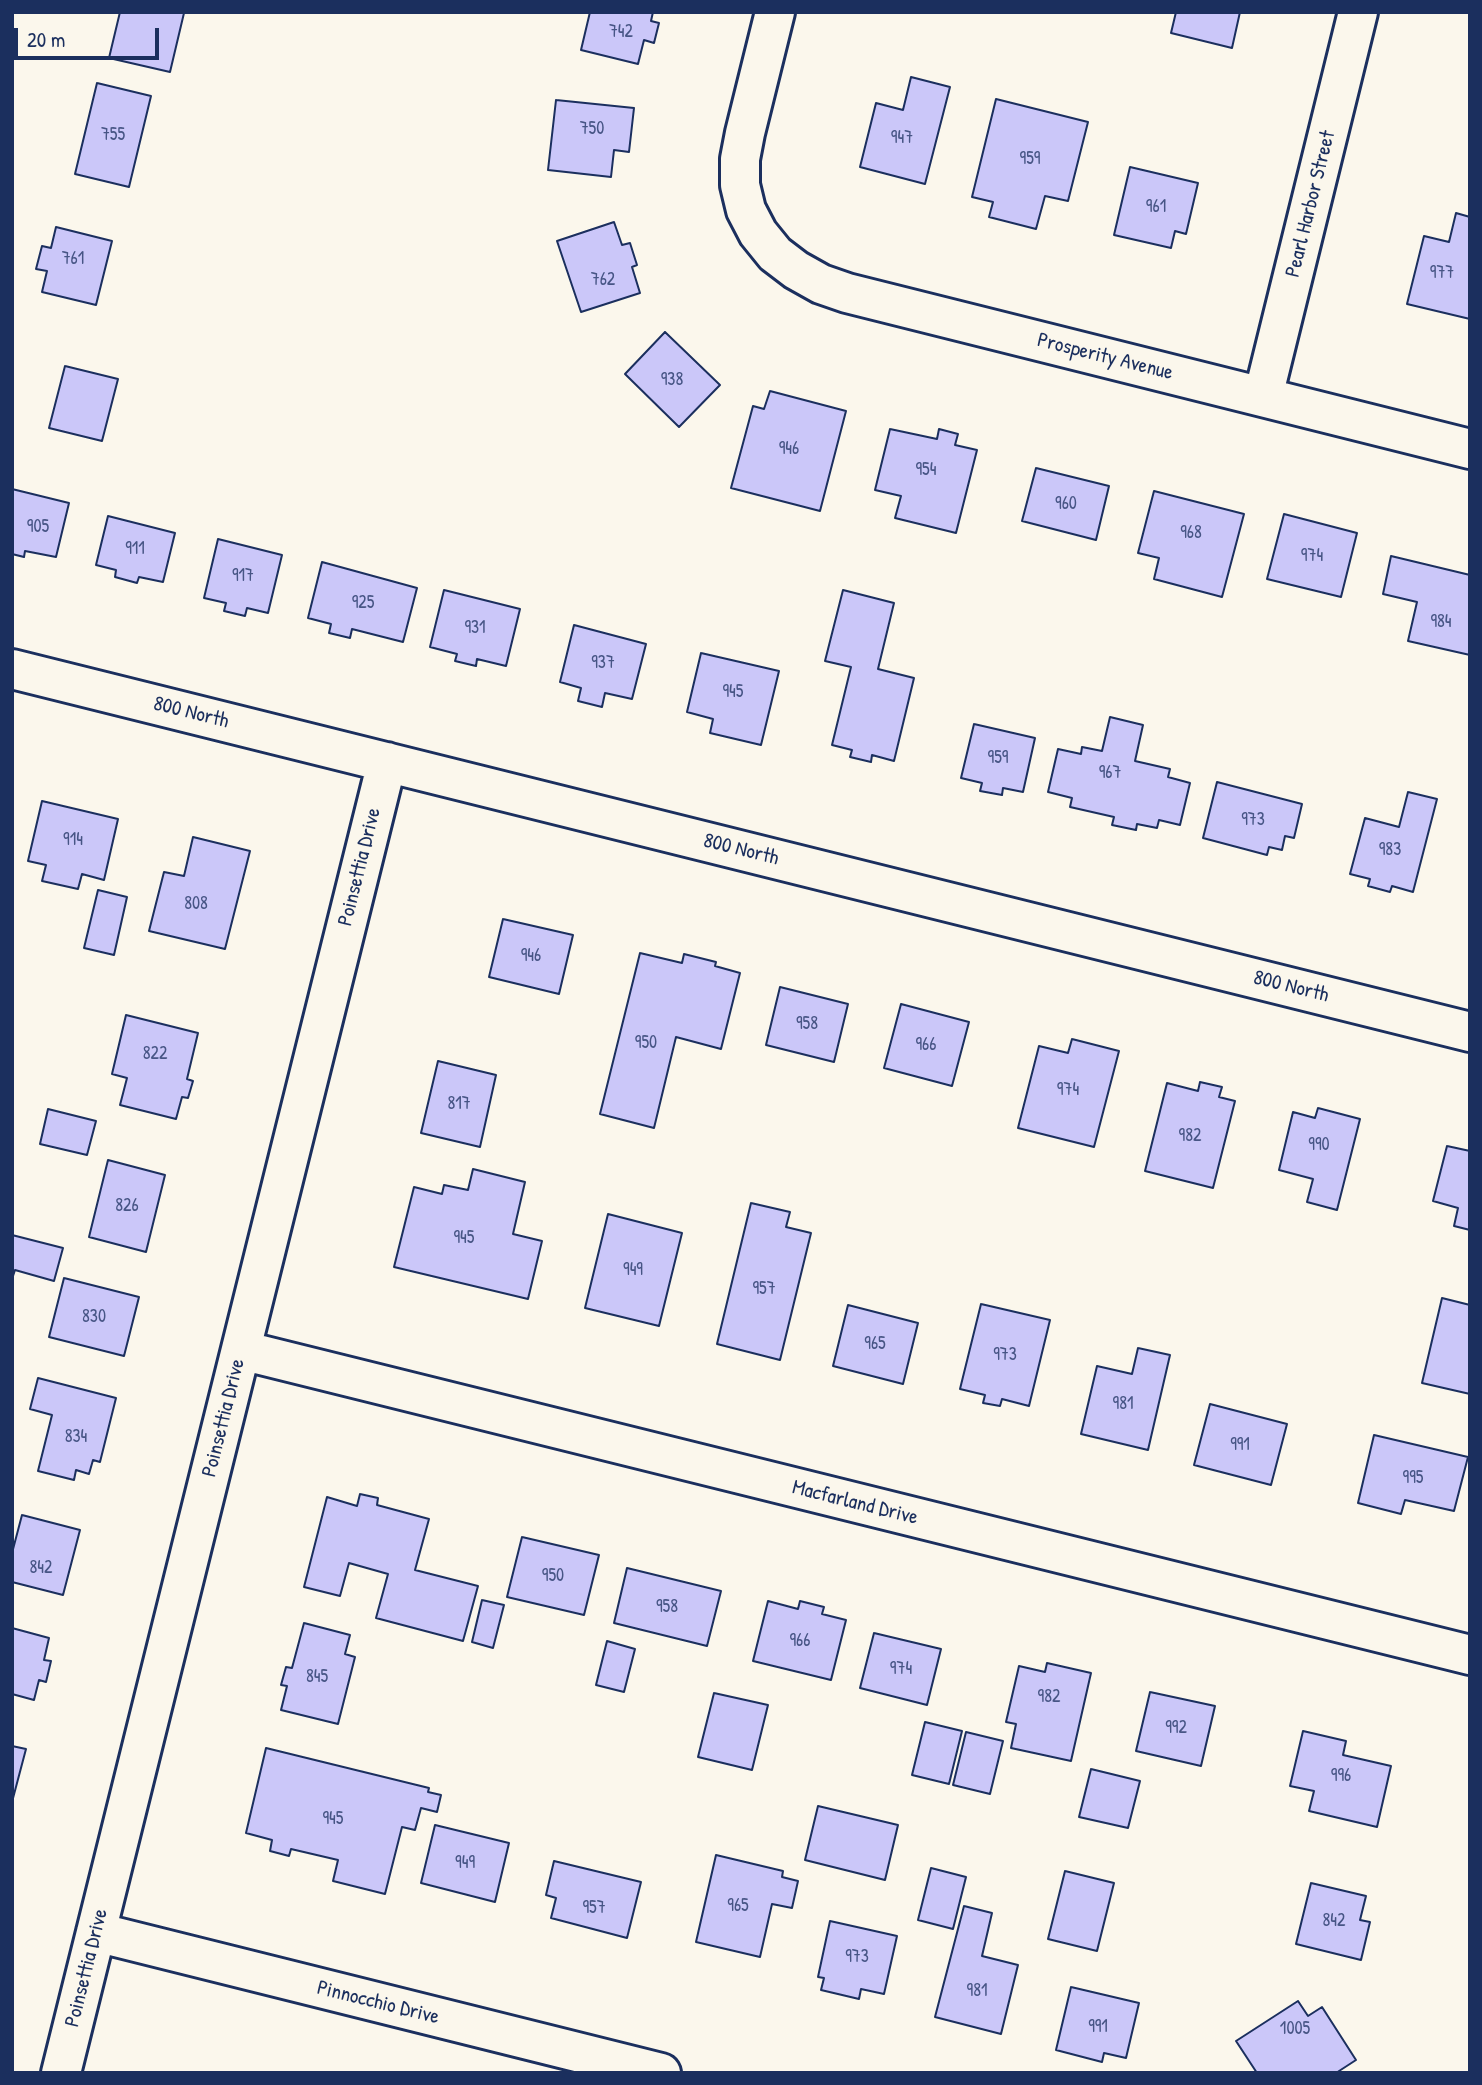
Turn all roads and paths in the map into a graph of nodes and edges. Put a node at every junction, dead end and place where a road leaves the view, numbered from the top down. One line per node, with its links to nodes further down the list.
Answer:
1 (775, 12): 3 (street, Prosperity Avenue)
2 (1358, 12): 3 (street, Pearl Harbor Street)
3 (1263, 397): 4 (street, Prosperity Avenue)
4 (1470, 449)
5 (12, 669): 6 (street, 800 North)
6 (387, 762): 7 (street, 800 North); 8 (street, Poinsettia Drive)
7 (1470, 1032)
8 (241, 1350): 9 (street, Macfarland Drive); 10 (street, Poinsettia Drive)
9 (1470, 1656)
10 (96, 1932): 11 (street, Poinsettia Drive); 12 (street, Pinnocchio Drive)
11 (61, 2073)
12 (661, 2073)

